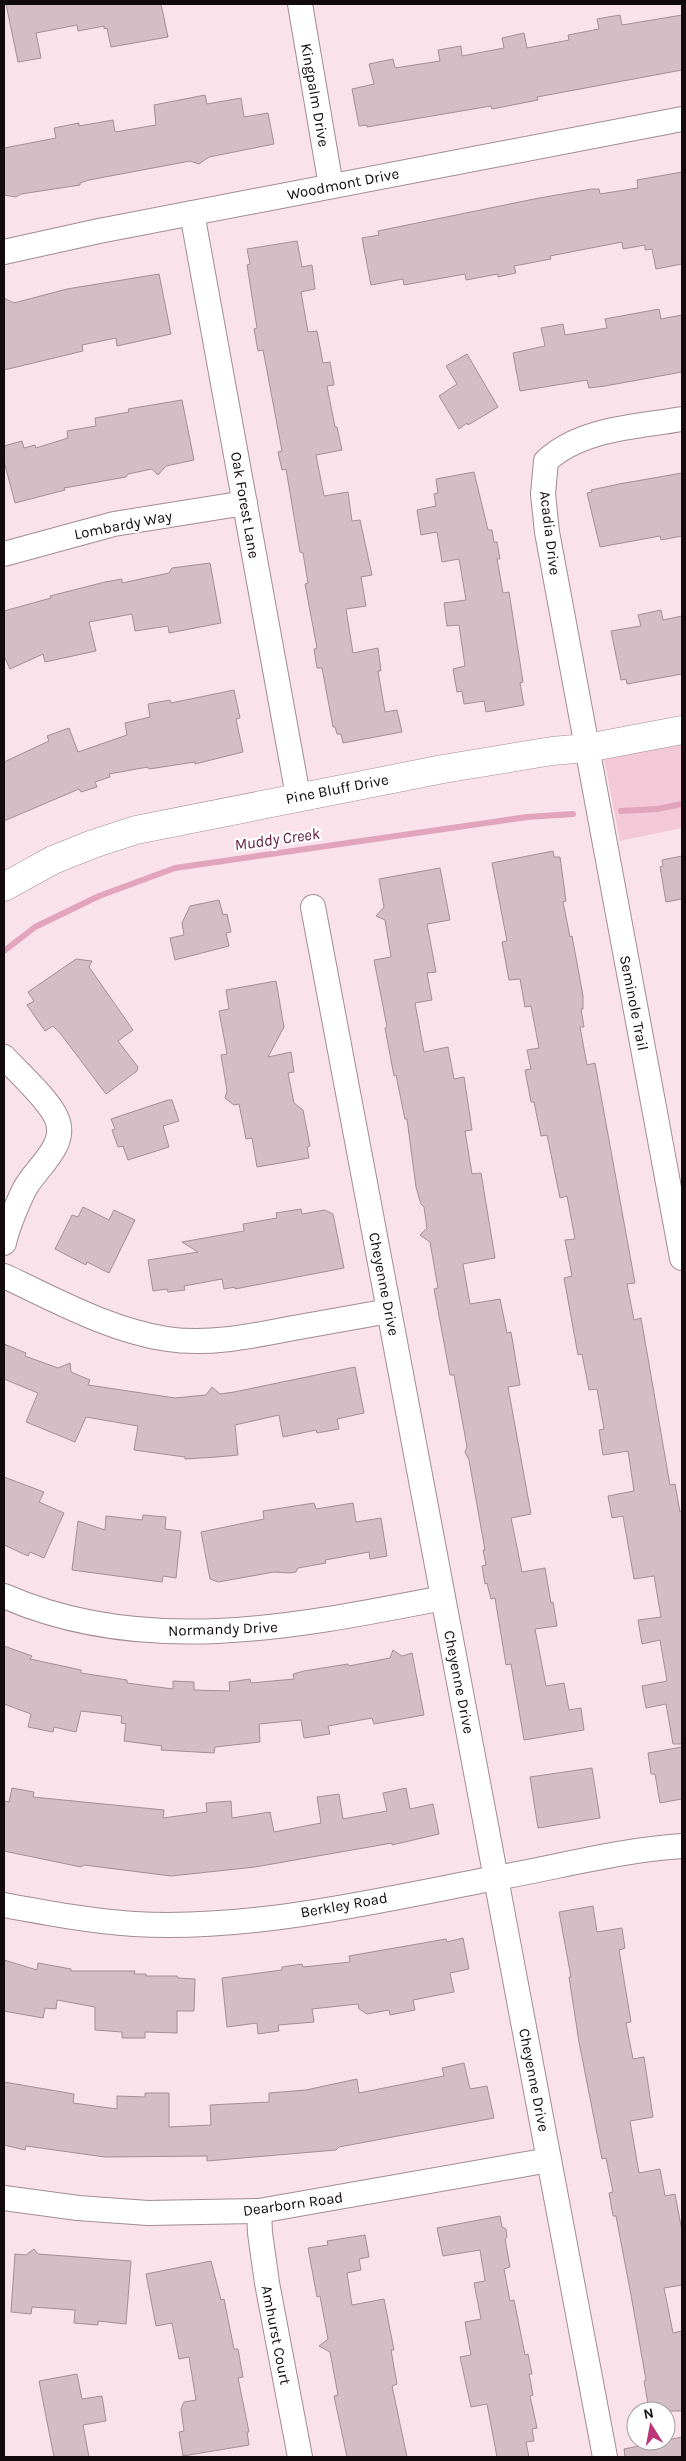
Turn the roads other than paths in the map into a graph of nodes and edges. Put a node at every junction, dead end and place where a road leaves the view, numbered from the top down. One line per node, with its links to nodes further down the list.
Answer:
1 (300, 4): 3 (street, Kingpalm Drive)
2 (682, 119): 3 (street, Woodmont Drive)
3 (331, 186): 4 (street, Woodmont Drive)
4 (192, 213): 5 (street, Woodmont Drive); 7 (street, Oak Forest Lane)
5 (4, 252)
6 (682, 419): 10 (street, Acadia Drive)
7 (245, 503): 8 (street, Lombardy Way); 11 (street, Oak Forest Lane)
8 (4, 554)
9 (682, 730): 10 (street, Pine Bluff Drive)
10 (587, 748): 11 (street, Pine Bluff Drive); 16 (street, Seminole Trail)
11 (298, 796): 12 (street, Pine Bluff Drive)
12 (4, 887)
13 (313, 907): 18 (street, Cheyenne Drive)
14 (4, 1057): 15 (street)
15 (4, 1243)
16 (682, 1258)
17 (4, 1276): 18 (street)
18 (389, 1311): 20 (street, Cheyenne Drive)
19 (4, 1596): 20 (street, Normandy Drive)
20 (444, 1598): 22 (street, Cheyenne Drive)
21 (682, 1846): 22 (street, Berkley Road)
22 (496, 1878): 23 (street, Berkley Road); 24 (street, Cheyenne Drive)
23 (4, 1904)
24 (549, 2160): 26 (street, Dearborn Road); 28 (street, Cheyenne Drive)
25 (4, 2198): 26 (street, Dearborn Road)
26 (259, 2211): 27 (street, Amhurst Court)
27 (300, 2457)
28 (605, 2457)

